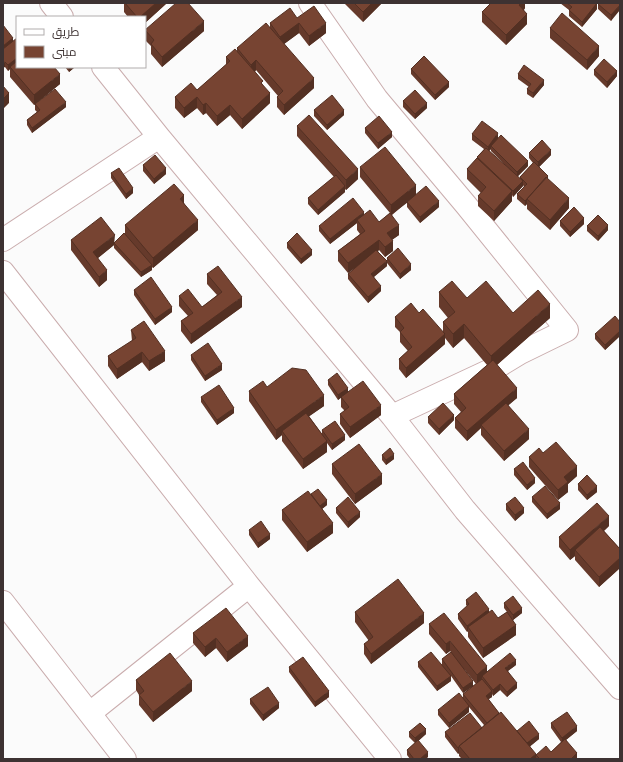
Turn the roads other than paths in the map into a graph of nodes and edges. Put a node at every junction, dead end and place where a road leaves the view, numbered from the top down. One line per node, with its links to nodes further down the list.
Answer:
1 (51, 3): 3 (street)
2 (310, 3): 8 (street)
3 (61, 16)
4 (104, 68): 5 (street)
5 (159, 137): 6 (street); 8 (street)
6 (3, 240)
7 (3, 272): 9 (street)
8 (392, 416): 11 (street)
9 (249, 586): 12 (street); 14 (street)
10 (3, 602): 12 (street)
11 (620, 688)
12 (90, 713): 13 (street)
13 (125, 759)
14 (390, 759)

